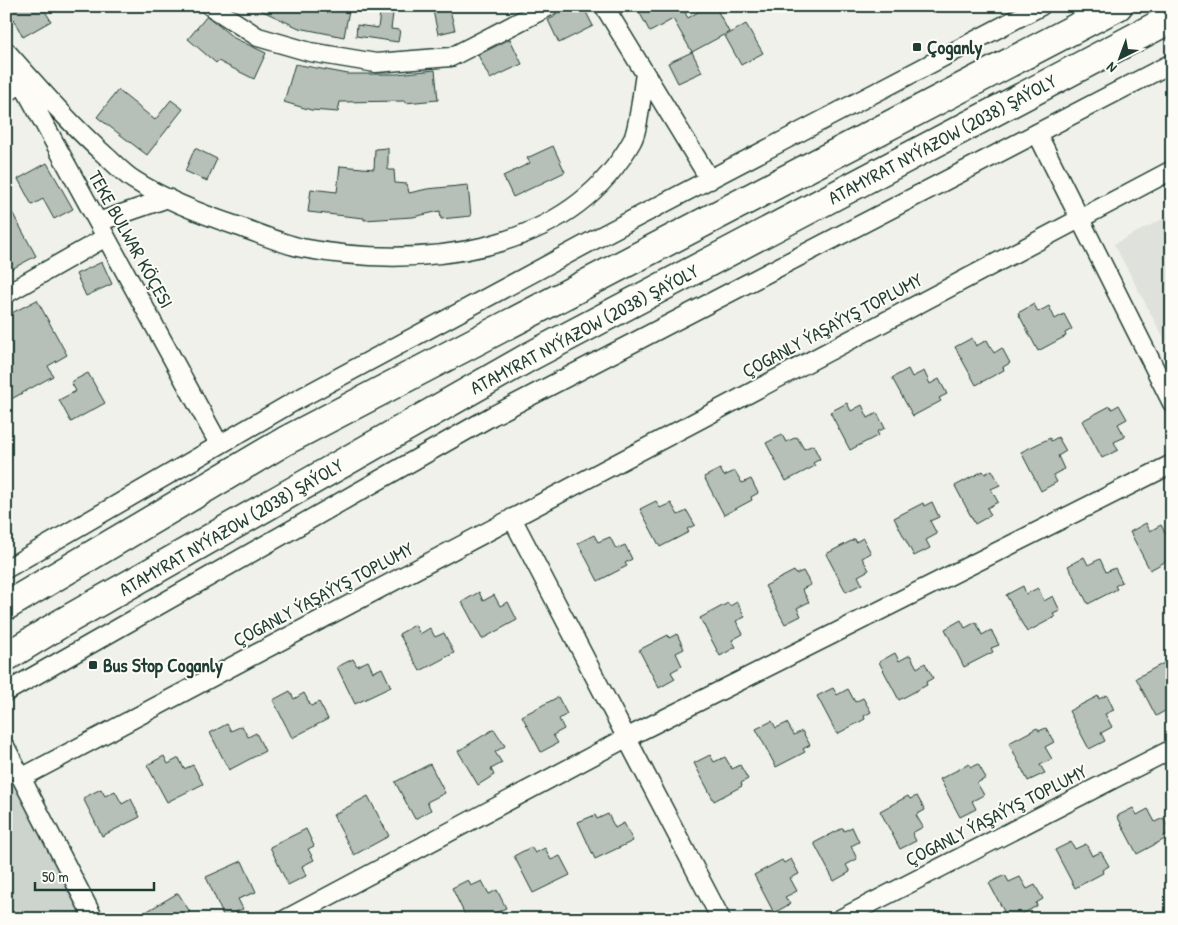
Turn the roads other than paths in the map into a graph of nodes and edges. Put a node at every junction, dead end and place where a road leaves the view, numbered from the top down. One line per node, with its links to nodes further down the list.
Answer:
1 (210, 6): 2 (street)
2 (550, 6)
3 (604, 6): 9 (street)
4 (1118, 6): 24 (main road, ATAMYRAT NYÝAZOW (2038) ŞAÝOLY)
5 (1034, 8): 14 (street)
6 (1172, 18): 25 (main road, ATAMYRAT NYÝAZOW (2038) ŞAÝOLY)
7 (6, 53): 10 (street, TEKE BULWAR KÖÇESI); 15 (street)
8 (1172, 63): 12 (street)
9 (645, 74): 14 (street); 15 (street)
10 (22, 84): 11 (street); 17 (street, TEKE BULWAR KÖÇESI)
11 (6, 92)
12 (1037, 133): 16 (street); 26 (street)
13 (1172, 170): 16 (street, ÇOGANLY ÝAŞAÝYŞ TOPLUMY)
14 (710, 180): 20 (street)
15 (168, 198): 17 (street)
16 (1080, 218): 19 (street); 22 (street, ÇOGANLY ÝAŞAÝYŞ TOPLUMY)
17 (102, 229): 18 (street); 20 (street, TEKE BULWAR KÖÇESI)
18 (6, 294)
19 (1172, 403)
20 (219, 444): 23 (street)
21 (1172, 464): 27 (street)
22 (512, 518): 27 (street); 30 (street, ÇOGANLY ÝAŞAÝYŞ TOPLUMY)
23 (6, 569)
24 (6, 606)
25 (6, 657)
26 (6, 692)
27 (626, 738): 32 (street); 33 (street)
28 (6, 748): 30 (street)
29 (1172, 749): 34 (street, ÇOGANLY ÝAŞAÝYŞ TOPLUMY)
30 (20, 778): 31 (street)
31 (94, 919)
32 (286, 919)
33 (721, 919)
34 (840, 919)

